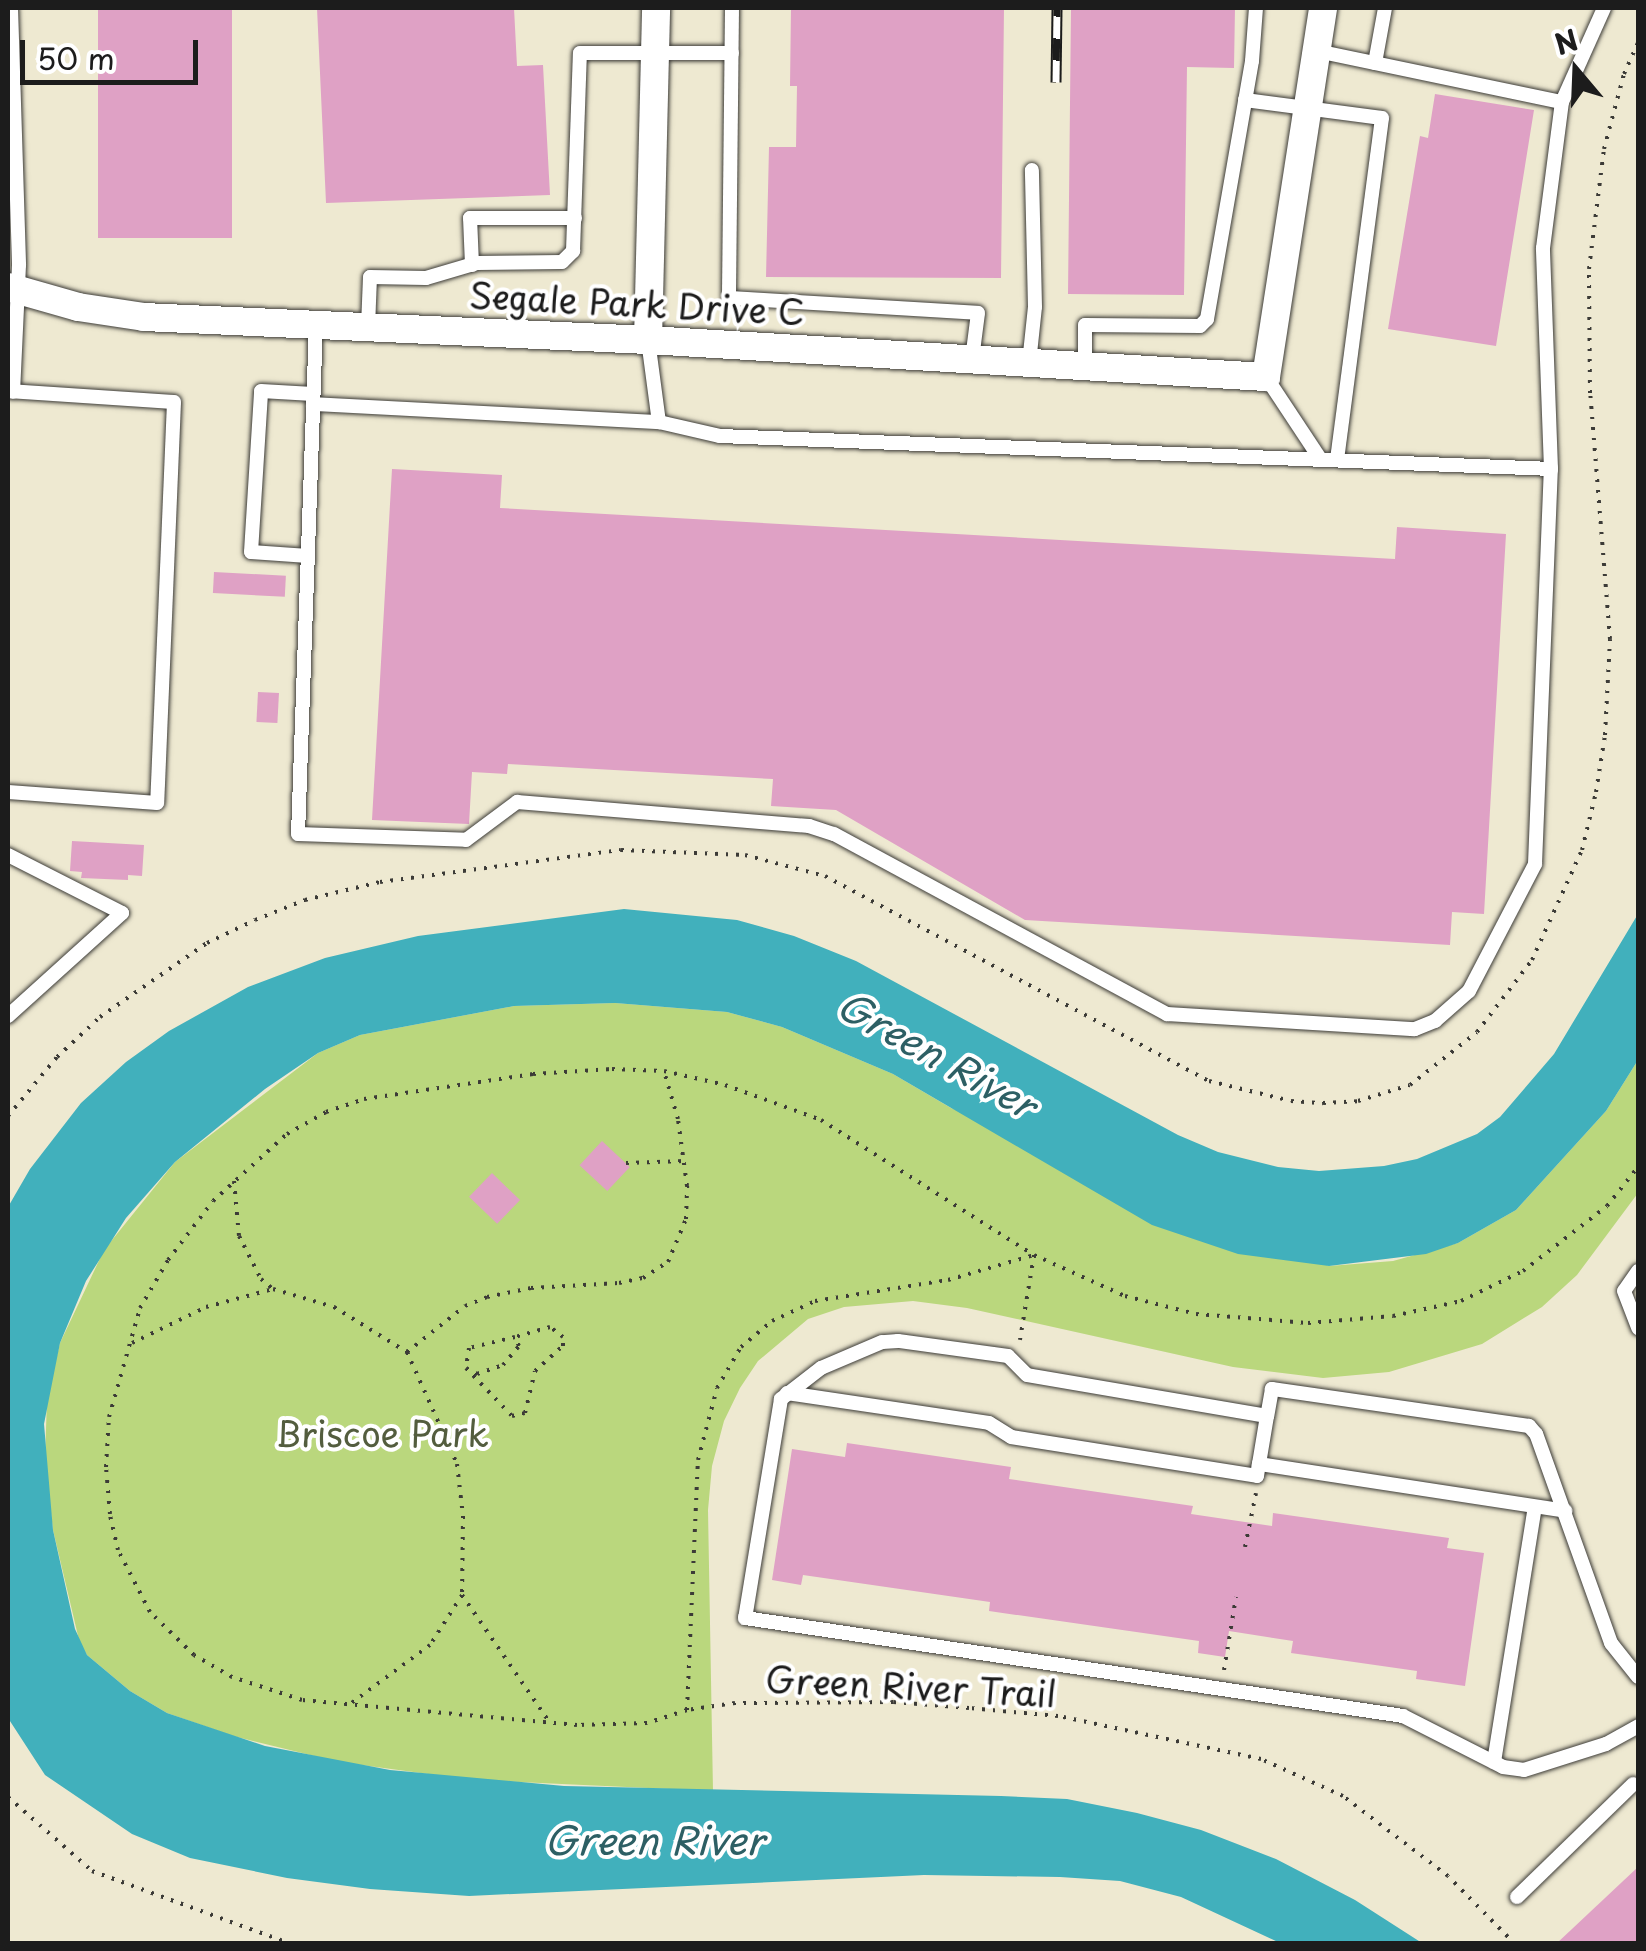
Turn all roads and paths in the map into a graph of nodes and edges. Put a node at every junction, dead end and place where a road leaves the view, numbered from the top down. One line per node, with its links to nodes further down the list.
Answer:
1 (11, 8): 19 (lane)
2 (656, 8): 11 (street)
3 (732, 8): 10 (lane)
4 (1256, 8): 13 (lane)
5 (1323, 8): 9 (street)
6 (1386, 8): 12 (lane)
7 (1604, 8): 14 (lane)
8 (1638, 42): 39 (path)
9 (1317, 51): 12 (lane); 15 (street)
10 (732, 54): 11 (lane); 24 (lane)
11 (655, 55): 17 (lane); 23 (street)
12 (1375, 63): 14 (lane)
13 (1246, 100): 15 (lane); 26 (lane)
14 (1562, 102): 33 (lane)
15 (1308, 108): 27 (street); 32 (lane)
16 (1032, 170): 25 (lane)
17 (574, 218): 18 (lane); 18 (lane)
18 (472, 265): 22 (lane)
19 (14, 288): 20 (street, Segale Park Drive C); 21 (lane)
20 (316, 324): 22 (street, Segale Park Drive C); 29 (lane)
21 (12, 327): 28 (lane)
22 (368, 327): 23 (street, Segale Park Drive C)
23 (648, 340): 24 (street, Segale Park Drive C); 30 (lane)
24 (972, 360): 25 (street, Segale Park Drive C)
25 (1030, 363): 26 (street, Segale Park Drive C)
26 (1085, 366): 27 (street, Segale Park Drive C)
27 (1266, 377): 31 (lane)
28 (10, 392): 35 (lane)
29 (313, 399): 30 (lane); 34 (lane); 34 (lane)
30 (659, 422): 31 (lane)
31 (1319, 456): 32 (lane)
32 (1337, 458): 33 (lane)
33 (1550, 469): 34 (lane)
34 (308, 556)
35 (8, 792)
36 (8, 855): 37 (lane)
37 (8, 1016)
38 (664, 1071): 40 (path); 43 (path, Green River Trail); 44 (path, Green River Trail)
39 (8, 1116)
40 (685, 1161): 41 (path); 50 (path)
41 (626, 1163)
42 (1638, 1167): 44 (path)
43 (234, 1181): 46 (path); 49 (path, Green River Trail)
44 (1034, 1255): 51 (path); 64 (path)
45 (1638, 1272): 47 (lane)
46 (273, 1289): 49 (path); 50 (path)
47 (1638, 1328)
48 (515, 1336): 52 (path); 52 (path); 52 (path)
49 (132, 1343): 63 (path, Green River Trail)
50 (407, 1352): 59 (path)
51 (1018, 1362): 53 (lane); 54 (lane)
52 (466, 1368)
53 (787, 1392): 55 (lane); 62 (lane)
54 (1267, 1416): 55 (lane); 57 (lane)
55 (1261, 1464): 56 (lane); 58 (path)
56 (1534, 1507): 57 (lane); 67 (lane)
57 (1565, 1512): 61 (lane)
58 (1245, 1546)
59 (462, 1595): 63 (path); 65 (path)
60 (1236, 1597): 62 (path)
61 (1638, 1677)
62 (1221, 1689): 67 (lane)
63 (348, 1706): 65 (path, Green River Trail)
64 (686, 1710): 65 (path, Green River Trail); 72 (path, Green River Trail)
65 (551, 1724)
66 (1638, 1726): 67 (lane)
67 (1494, 1762)
68 (1633, 1784): 70 (lane)
69 (8, 1796): 73 (path)
70 (1517, 1897)
71 (1500, 1914): 72 (path)
72 (1493, 1920): 74 (path, Green River Trail)
73 (292, 1944)
74 (1515, 1944)

